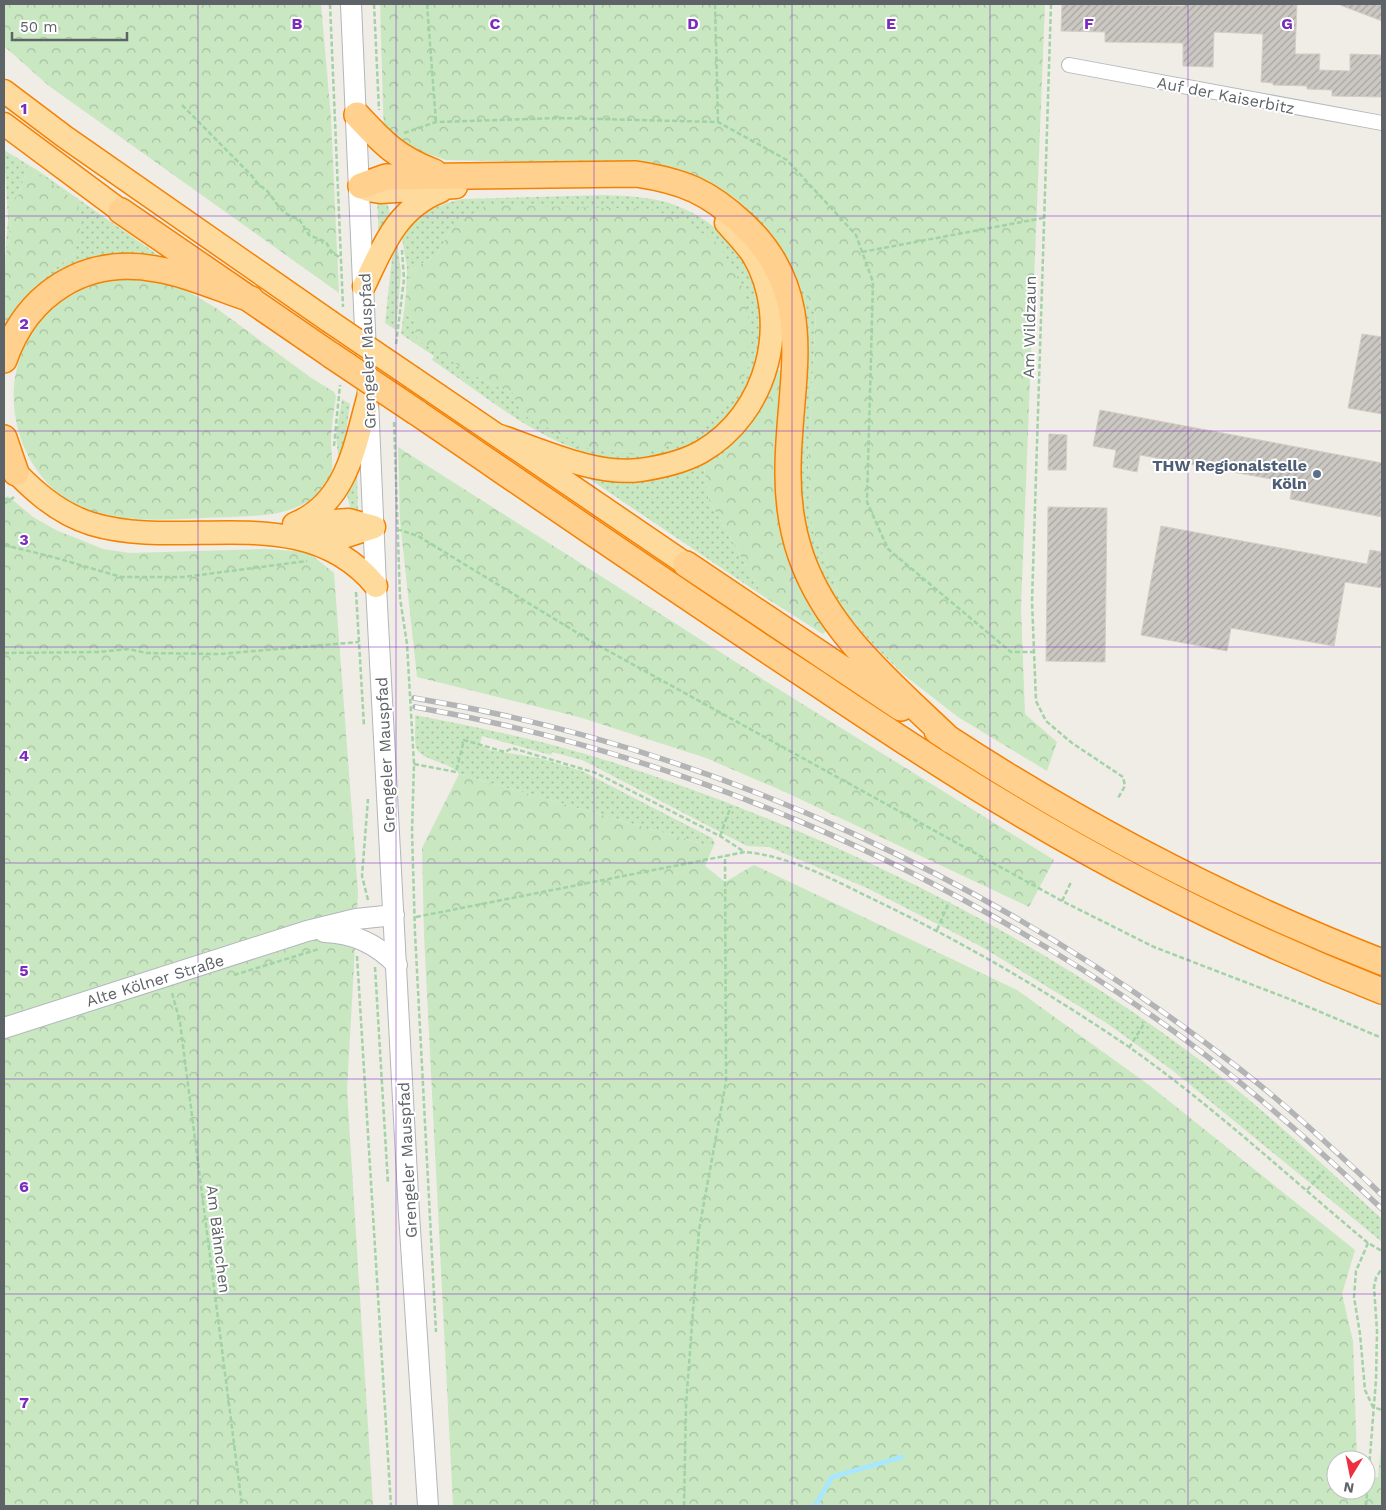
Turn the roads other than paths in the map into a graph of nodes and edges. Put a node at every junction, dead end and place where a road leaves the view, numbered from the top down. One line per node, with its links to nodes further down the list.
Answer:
1 (351, 4): 4 (main road, Grengeler Mauspfad)
2 (1070, 65): 5 (street, Auf der Kaiserbitz)
3 (4, 92): 14 (highway, bridge)
4 (357, 115): 7 (highway); 8 (main road, Grengeler Mauspfad)
5 (1382, 123)
6 (4, 124): 9 (highway)
7 (447, 182): 8 (highway); 10 (highway); 14 (highway); 21 (highway)
8 (361, 186): 10 (main road, Grengeler Mauspfad)
9 (121, 211): 11 (highway)
10 (364, 286): 13 (main road, Grengeler Mauspfad)
11 (251, 299): 12 (highway); 24 (highway, bridge)
12 (4, 360)
13 (370, 391): 17 (main road, Grengeler Mauspfad); 18 (highway)
14 (497, 435): 19 (highway)
15 (4, 438): 16 (highway)
16 (8, 471): 18 (highway)
17 (374, 527): 18 (highway); 20 (main road, Grengeler Mauspfad)
18 (296, 531): 20 (highway)
19 (686, 564): 21 (highway)
20 (376, 586): 22 (main road, Grengeler Mauspfad)
21 (950, 740): 25 (highway)
22 (394, 915): 23 (main road, Alte Kölner Straße); 26 (main road, Grengeler Mauspfad)
23 (307, 931): 26 (main road, Alte Kölner Straße); 29 (main road, Alte Kölner Straße)
24 (1311, 962): 27 (highway); 28 (highway)
25 (1382, 962)
26 (396, 965): 30 (main road, Grengeler Mauspfad)
27 (1382, 991)
28 (1382, 1004)
29 (4, 1028)
30 (428, 1506)

